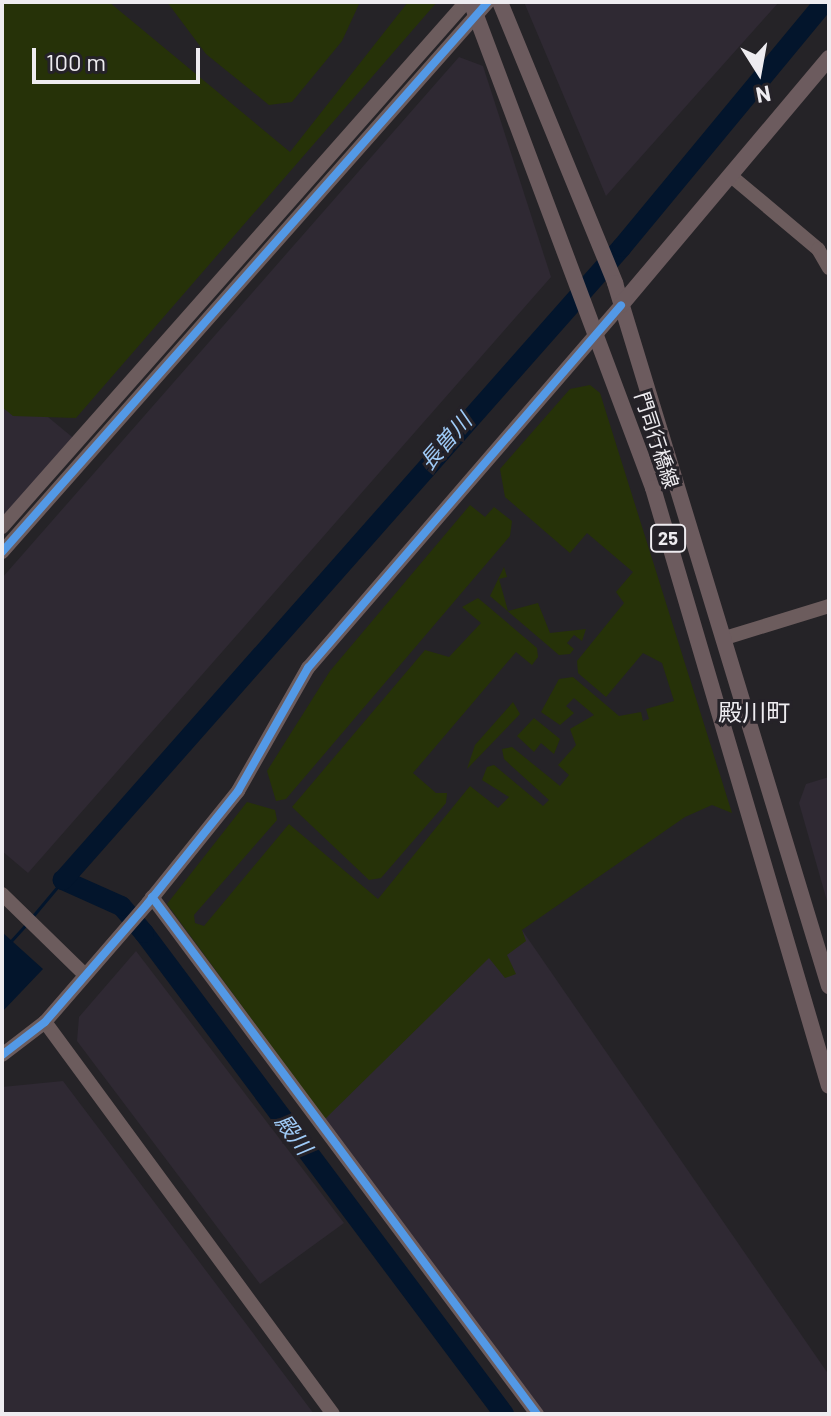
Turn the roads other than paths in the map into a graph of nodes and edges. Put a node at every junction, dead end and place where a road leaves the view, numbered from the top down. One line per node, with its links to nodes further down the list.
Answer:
1 (488, 2): 3 (street)
2 (500, 2): 7 (main road, 門司行橋線 / 25)
3 (471, 7): 8 (main road, 門司行橋線 / 25); 9 (street); 10 (street)
4 (829, 58): 5 (main road)
5 (731, 176): 6 (street); 7 (main road)
6 (829, 268)
7 (621, 305): 8 (street); 12 (main road, 門司行橋線 / 25)
8 (600, 333): 14 (street); 19 (main road, 門司行橋線 / 25)
9 (2, 527)
10 (2, 552)
11 (829, 606): 12 (street)
12 (725, 638): 16 (main road, 門司行橋線 / 25)
13 (3, 896): 15 (street)
14 (150, 900): 15 (street); 21 (street)
15 (84, 974): 17 (street)
16 (829, 986)
17 (45, 1022): 18 (street); 20 (street)
18 (2, 1055)
19 (829, 1086)
20 (333, 1414)
21 (537, 1414)

